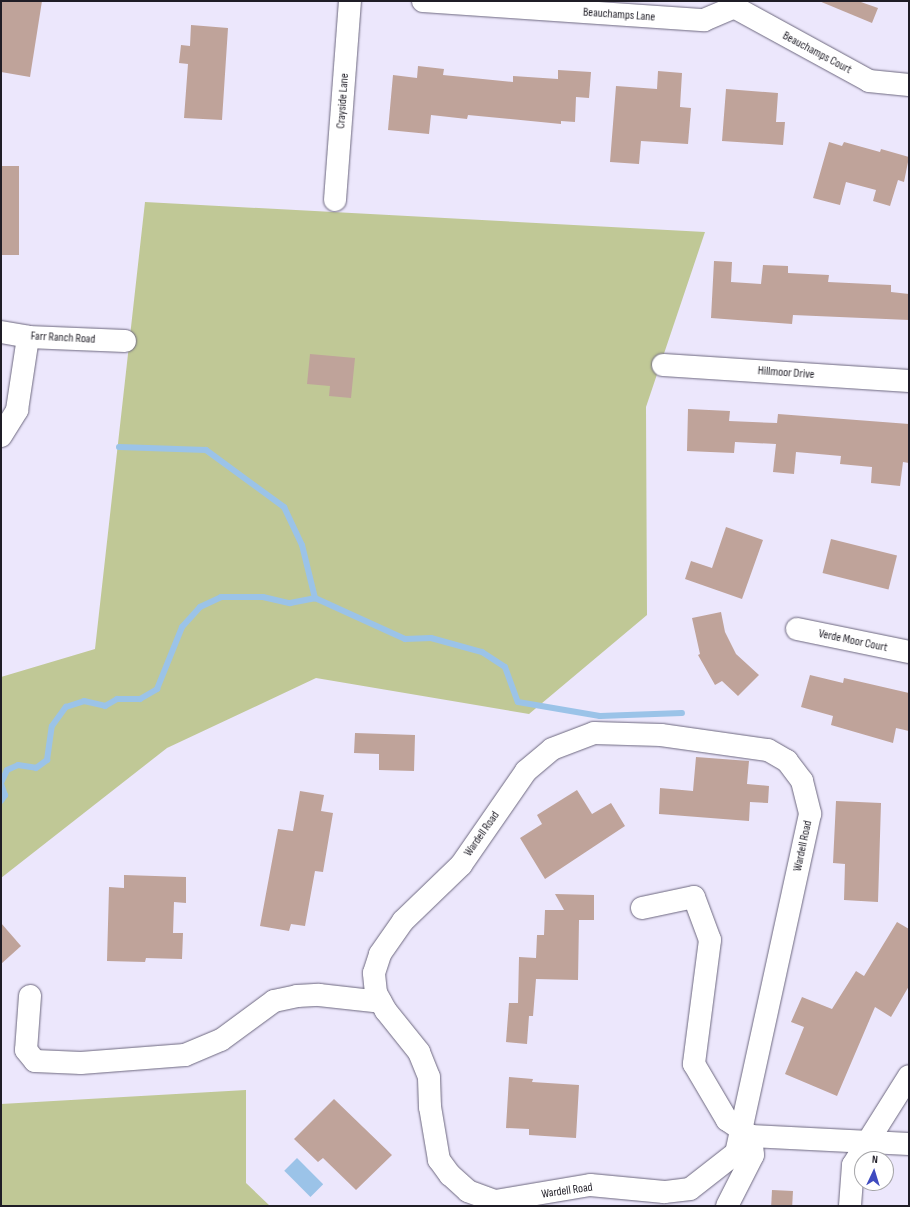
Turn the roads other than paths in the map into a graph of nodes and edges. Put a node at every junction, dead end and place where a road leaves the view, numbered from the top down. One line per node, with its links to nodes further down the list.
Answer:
1 (350, 1): 5 (street, Crayside Lane)
2 (423, 1): 3 (street, Beauchamps Lane)
3 (735, 4): 4 (street, Beauchamps Court)
4 (907, 85)
5 (335, 200)
6 (1, 332): 7 (street, Farr Ranch Road)
7 (28, 337): 8 (street, Farr Ranch Road); 11 (street)
8 (125, 341)
9 (663, 365): 10 (street, Hillmoor Drive)
10 (909, 380)
11 (1, 436)
12 (797, 629): 13 (street, Verde Moor Court)
13 (909, 652)
14 (642, 908): 18 (street)
15 (30, 996): 16 (street)
16 (380, 1002): 18 (street, Wardell Road); 18 (street, Wardell Road)
17 (909, 1076): 19 (street)
18 (747, 1133): 19 (street); 21 (street, Wardell Road)
19 (865, 1142): 20 (street); 22 (street)
20 (909, 1144)
21 (728, 1206)
22 (850, 1206)

